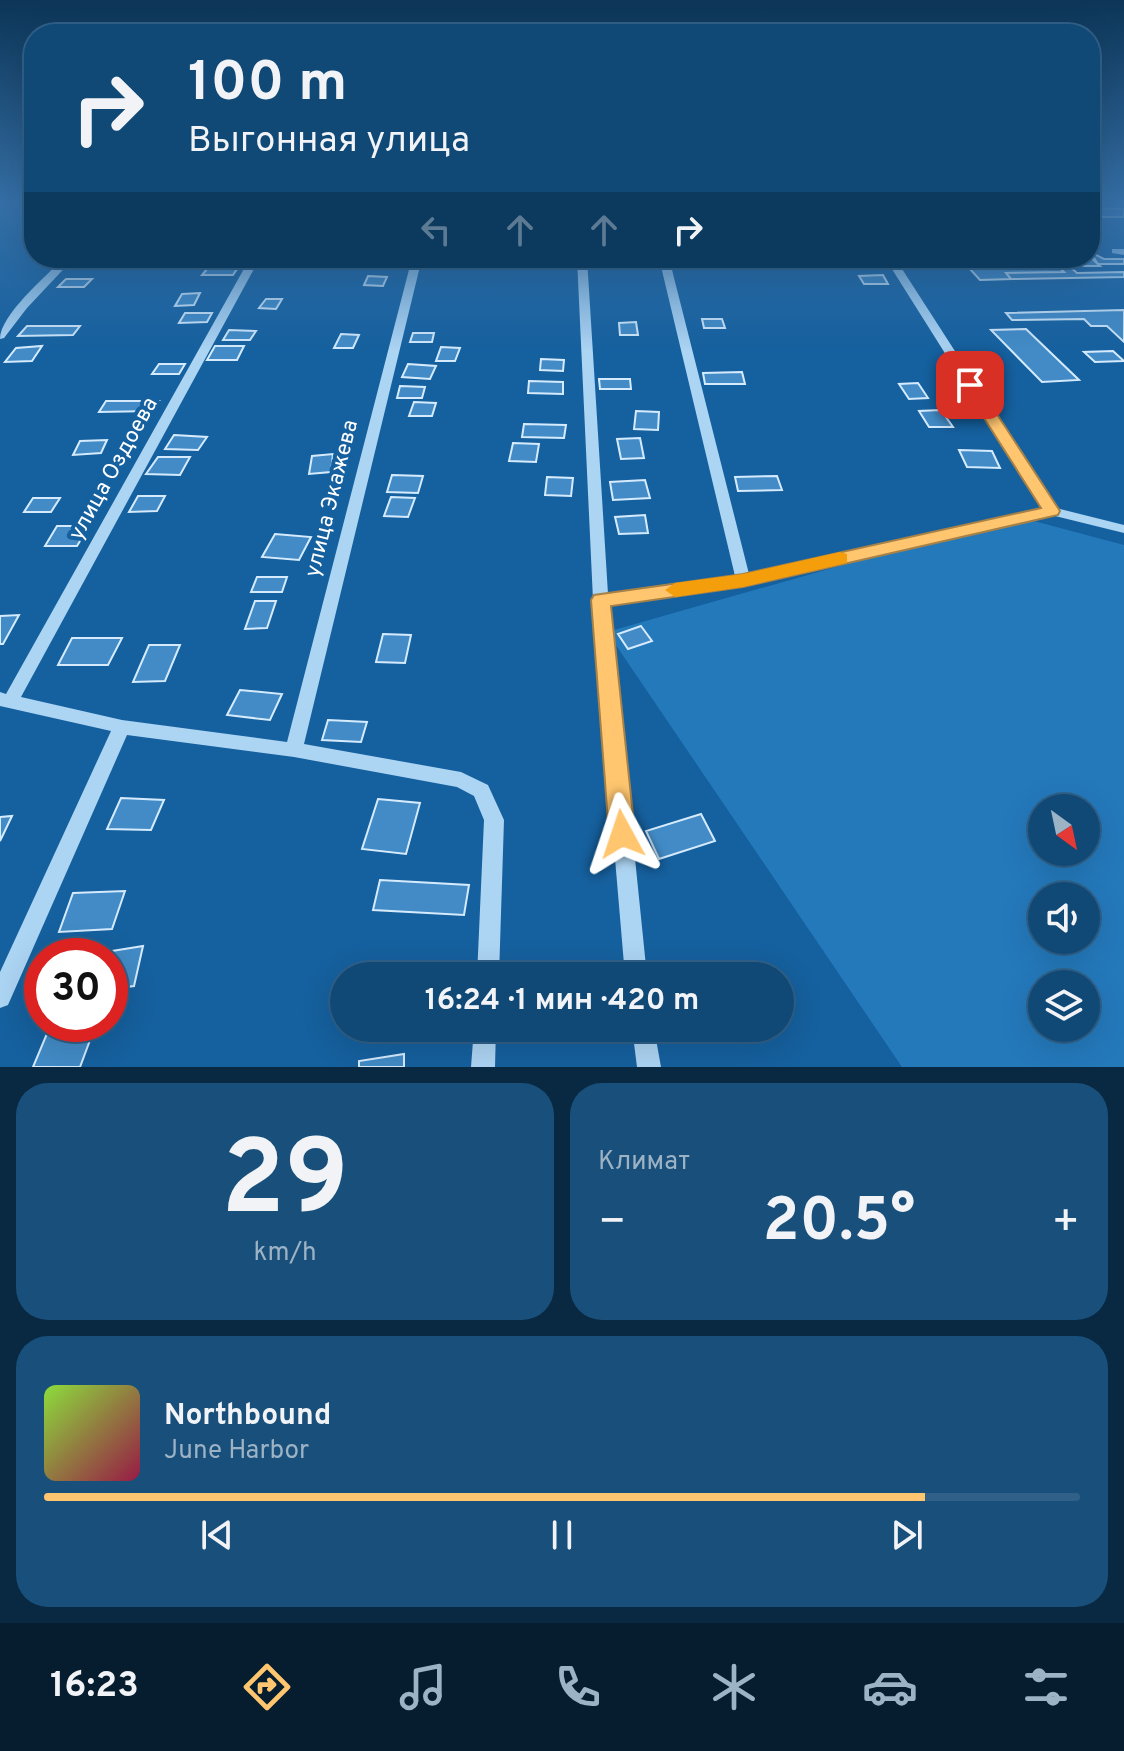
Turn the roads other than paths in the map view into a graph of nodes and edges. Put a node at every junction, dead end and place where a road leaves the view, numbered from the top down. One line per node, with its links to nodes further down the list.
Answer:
1 (60, 268): 7 (street)
2 (249, 268): 12 (street, улица Оздоева)
3 (414, 268): 14 (street, улица Экажева)
4 (583, 268): 11 (street)
5 (666, 268): 10 (street)
6 (896, 268): 8 (street)
7 (0, 336)
8 (1051, 511): 9 (street); 10 (street)
9 (1124, 529)
10 (743, 580): 11 (street)
11 (601, 600): 16 (street)
12 (6, 699): 13 (street)
13 (122, 727): 14 (street); 17 (street)
14 (294, 750): 15 (street)
15 (489, 962)
16 (635, 962)
17 (0, 997)
18 (484, 1042): 20 (street)
19 (645, 1042): 21 (street)
20 (483, 1067)
21 (649, 1067)

